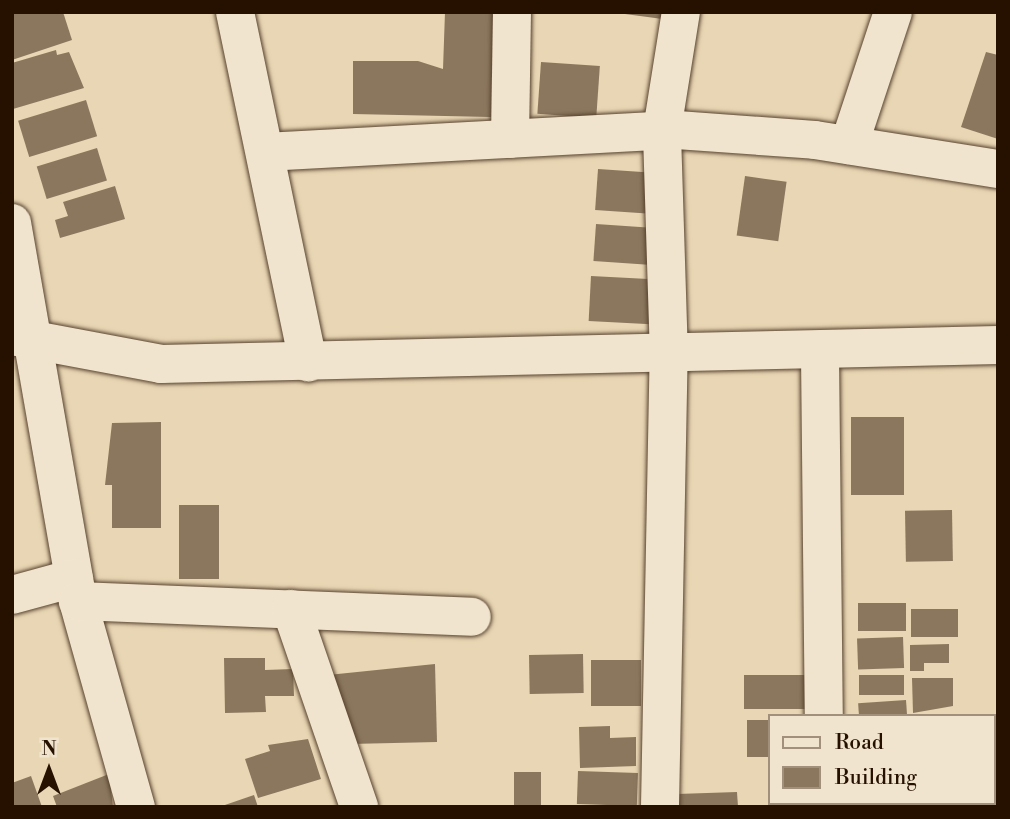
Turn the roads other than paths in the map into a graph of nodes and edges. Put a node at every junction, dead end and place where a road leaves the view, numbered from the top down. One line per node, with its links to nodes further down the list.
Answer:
1 (235, 12): 8 (street)
2 (512, 12): 6 (street)
3 (681, 12): 5 (street)
4 (893, 12): 7 (street)
5 (662, 130): 6 (street); 7 (street); 14 (street)
6 (510, 139): 8 (street)
7 (849, 145): 9 (street)
8 (265, 152): 15 (street)
9 (998, 169)
10 (12, 223): 11 (street)
11 (25, 339): 15 (street); 16 (street)
12 (998, 345): 13 (street)
13 (820, 354): 14 (street); 20 (street)
14 (669, 357): 15 (street); 23 (street)
15 (308, 362)
16 (76, 589): 17 (street); 18 (street); 21 (street)
17 (12, 595)
18 (291, 609): 19 (street); 22 (street)
19 (472, 617)
20 (824, 714)
21 (136, 807)
22 (359, 807)
23 (660, 807)

